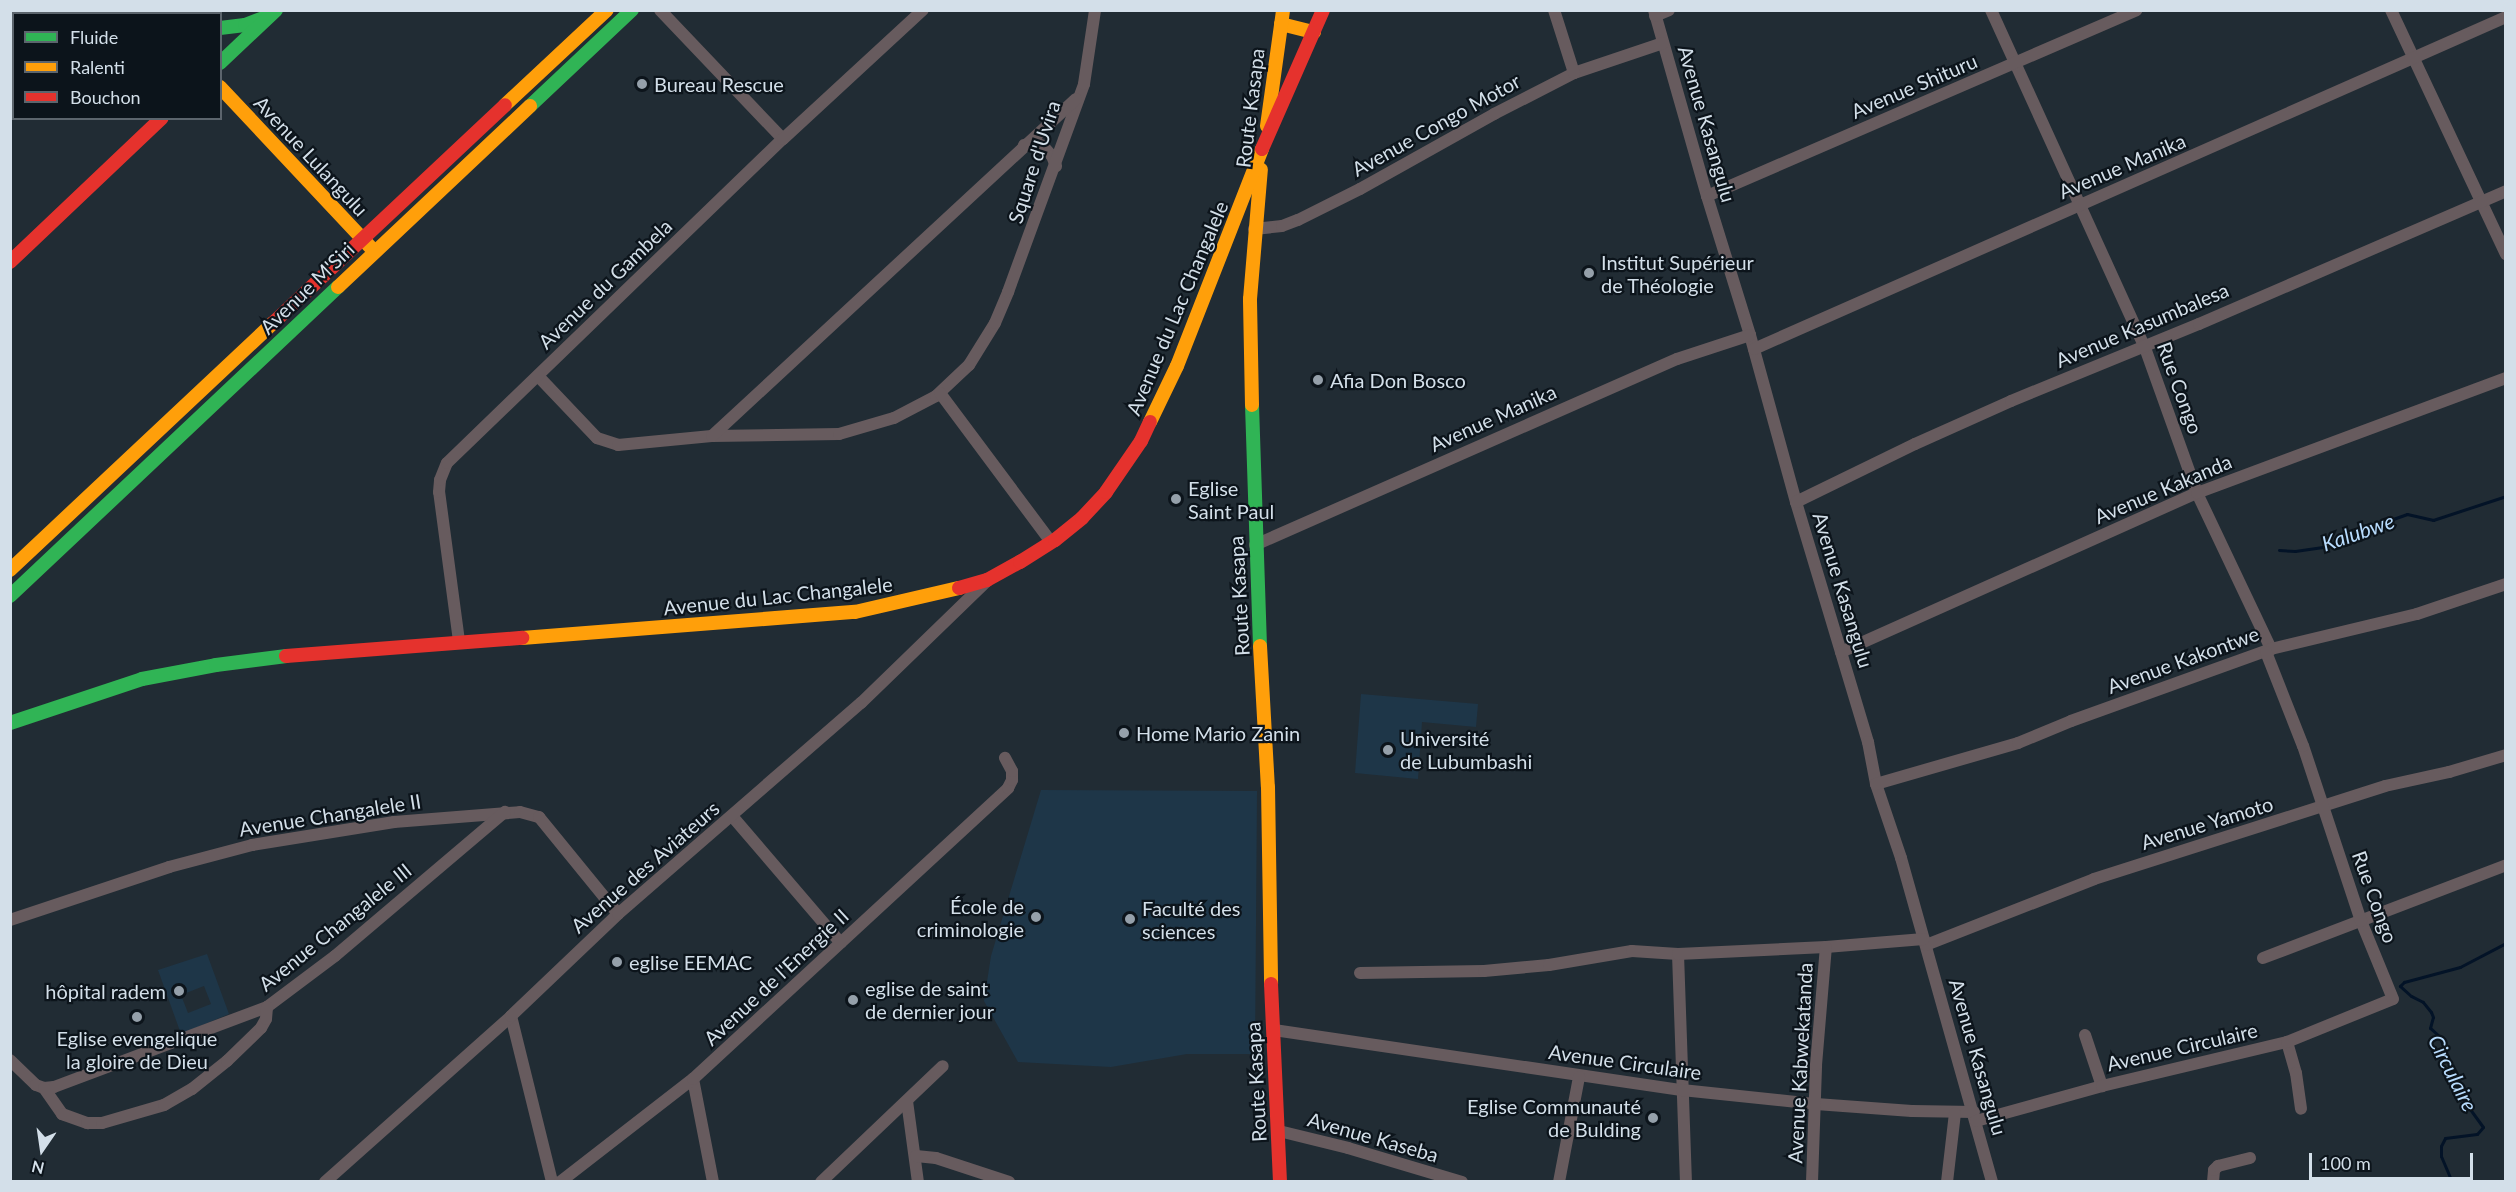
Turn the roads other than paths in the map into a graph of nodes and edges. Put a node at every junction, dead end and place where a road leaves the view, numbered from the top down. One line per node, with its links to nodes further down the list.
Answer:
1 (607, 10): 35 (main road, Avenue M'Siri)
2 (632, 10): 38 (main road, Avenue M'Siri)
3 (660, 10): 26 (street)
4 (923, 10): 26 (street, Avenue du Gambela)
5 (1095, 10): 24 (street)
6 (1323, 10): 17 (main road, Avenue du Lac Changalele)
7 (1554, 10): 22 (street)
8 (1669, 10): 13 (street)
9 (1992, 10): 21 (street, Rue Congo)
10 (2136, 10): 21 (street, Avenue Shituru)
11 (2391, 10): 19 (street)
12 (274, 13): 16 (main road); 20 (main road)
13 (1655, 13): 18 (street, Avenue Kasangulu)
14 (1282, 17): 17 (main road); 27 (main road, Route Kasapa)
15 (2505, 17): 19 (street, Avenue Manika)
16 (222, 28)
17 (1314, 32): 27 (main road, Avenue du Lac Changalele)
18 (1663, 43): 22 (street, Avenue Congo Motor); 31 (street, Avenue Kasangulu)
19 (2413, 60): 32 (street); 33 (street, Avenue Manika)
20 (222, 61)
21 (2015, 65): 31 (street, Avenue Shituru); 33 (street, Rue Congo)
22 (1574, 73): 34 (street, Avenue Congo Motor)
23 (222, 89): 35 (main road, Avenue Lulangulu)
24 (1077, 98): 28 (street, Square d'Uvira); 29 (street, Square d'Uvira)
25 (160, 120): 40 (main road)
26 (783, 139): 44 (street, Avenue du Gambela)
27 (1264, 145): 34 (main road, Route Kasapa); 36 (main road, Avenue du Lac Changalele)
28 (1023, 146): 29 (street); 47 (street, Square d'Uvira)
29 (1056, 166): 46 (street, Square d'Uvira)
30 (2505, 191): 32 (street, Avenue Kasumbalesa)
31 (1707, 196): 41 (street, Avenue Kasangulu)
32 (2480, 203): 39 (street); 42 (street, Avenue Kasumbalesa)
33 (2080, 206): 42 (street, Rue Congo); 43 (street, Avenue Manika)
34 (1254, 229): 37 (main road, Route Kasapa)
35 (363, 240): 38 (main road, Avenue Lulangulu); 52 (main road, Avenue M'Siri)
36 (1227, 241): 37 (main road); 50 (main road, Avenue du Lac Changalele)
37 (1253, 247): 51 (main road, Route Kasapa)
38 (374, 251): 55 (main road, Avenue M'Siri)
39 (2505, 254)
40 (10, 262)
41 (1750, 335): 43 (street, Avenue Kasangulu); 51 (street, Avenue Manika)
42 (2145, 345): 48 (street, Rue Congo); 49 (street, Avenue Kasumbalesa)
43 (1754, 349): 49 (street, Avenue Kasangulu)
44 (538, 376): 47 (street); 56 (street, Avenue du Gambela)
45 (2505, 378): 48 (street, Avenue Kakanda)
46 (940, 393): 47 (street, Square d'Uvira); 50 (street)
47 (712, 436)
48 (2197, 493): 57 (street, Rue Congo); 58 (street, Avenue Kakanda)
49 (1796, 502): 58 (street, Avenue Kasangulu)
50 (1051, 543): 53 (main road, Avenue du Lac Changalele)
51 (1255, 545): 79 (main road, Route Kasapa)
52 (10, 570)
53 (987, 580): 56 (main road, Avenue du Lac Changalele); 65 (street, Avenue des Aviateurs)
54 (2505, 584): 57 (street, Avenue Kakontwe)
55 (10, 596)
56 (459, 641): 59 (main road, Avenue du Lac Changalele)
57 (2268, 651): 62 (street, Avenue Kakontwe); 63 (street, Rue Congo)
58 (1841, 652): 62 (street, Avenue Kasangulu)
59 (10, 723)
60 (2505, 755): 63 (street, Avenue Yamoto)
61 (1005, 758): 71 (street, Avenue de l'Energie II)
62 (1876, 784): 70 (street, Avenue Kasangulu)
63 (2322, 807): 69 (street, Rue Congo); 70 (street, Avenue Yamoto)
64 (506, 812): 67 (street, Avenue Changalele II); 68 (street, Avenue Changalele II); 77 (street, Avenue Changalele III)
65 (732, 816): 67 (street, Avenue des Aviateurs); 71 (street)
66 (2505, 865): 69 (street)
67 (618, 914): 78 (street, Avenue des Aviateurs)
68 (10, 920)
69 (2361, 921): 74 (street); 76 (street, Rue Congo)
70 (1925, 942): 72 (street, Avenue Yamoto); 93 (street, Avenue Kasangulu)
71 (841, 943): 85 (street, Avenue de l'Energie II)
72 (1826, 947): 73 (street, Avenue Yamoto); 90 (street, Avenue Kabwekatanda)
73 (1678, 954): 75 (street, Avenue Yamoto); 88 (street)
74 (2263, 958)
75 (1360, 973)
76 (2393, 999): 81 (street, Avenue Circulaire)
77 (267, 1007): 87 (street, Avenue Changalele III); 87 (street)
78 (511, 1016): 98 (street, Avenue des Aviateurs); 99 (street)
79 (1274, 1030): 84 (street, Avenue Circulaire); 94 (main road, Route Kasapa)
80 (2085, 1035): 86 (street)
81 (2287, 1042): 86 (street, Avenue Circulaire); 91 (street)
82 (10, 1060): 87 (street)
83 (943, 1066): 89 (street)
84 (1579, 1077): 88 (street, Avenue Circulaire); 107 (street)
85 (693, 1079): 100 (street, Avenue de l'Energie II); 101 (street)
86 (2102, 1086): 93 (street, Avenue Circulaire)
87 (44, 1088)
88 (1682, 1090): 90 (street, Avenue Circulaire); 108 (street)
89 (907, 1101): 95 (street); 102 (street)
90 (1816, 1104): 92 (street, Avenue Circulaire); 109 (street, Avenue Kabwekatanda)
91 (2301, 1109)
92 (1955, 1113): 93 (street, Avenue Circulaire); 110 (street)
93 (1975, 1116): 111 (street, Avenue Kasangulu)
94 (1278, 1131): 97 (street, Avenue Kaseba); 105 (main road, Route Kasapa)
95 (916, 1156): 103 (street); 104 (street)
96 (2250, 1158): 112 (street)
97 (1456, 1181): 106 (street, Avenue Kaseba)
98 (325, 1182)
99 (552, 1182)
100 (560, 1182)
101 (713, 1182)
102 (821, 1182)
103 (918, 1182)
104 (1009, 1182)
105 (1280, 1182)
106 (1462, 1182)
107 (1559, 1182)
108 (1686, 1182)
109 (1812, 1182)
110 (1947, 1182)
111 (1992, 1182)
112 (2213, 1182)

